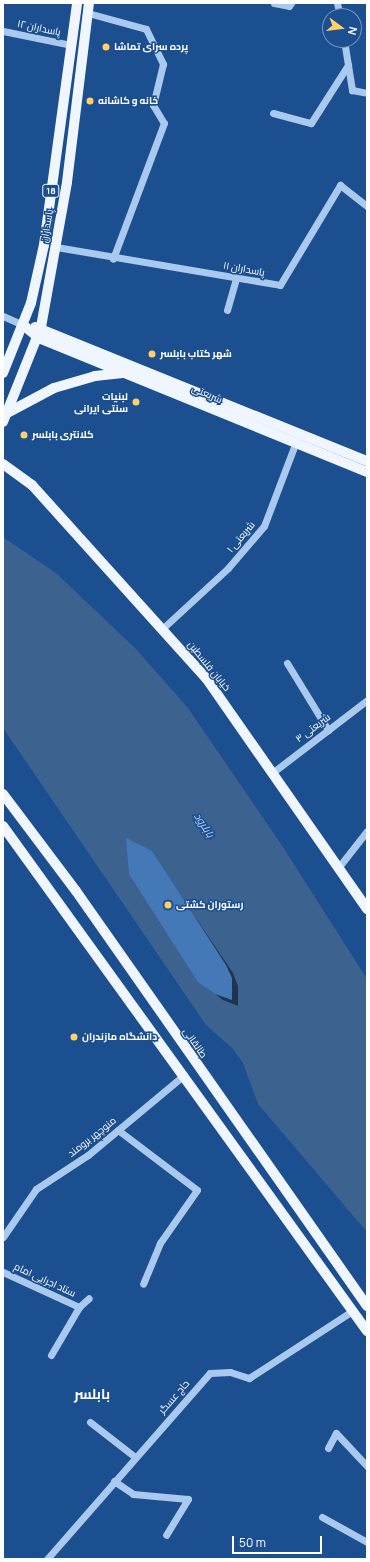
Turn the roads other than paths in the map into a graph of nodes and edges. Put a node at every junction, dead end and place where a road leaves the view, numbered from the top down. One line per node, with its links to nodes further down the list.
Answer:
1 (77, 3): 6 (main road, پاسداران / 18)
2 (274, 3): 3 (street)
3 (291, 3)
4 (89, 8): 12 (main road, پاسداران / 18); 13 (street)
5 (3, 30): 6 (street, پاسداران ۱۲)
6 (71, 45): 17 (main road, پاسداران / 18)
7 (345, 48): 8 (street)
8 (348, 65): 9 (street); 10 (street)
9 (367, 93)
10 (273, 113)
11 (367, 206): 14 (street, پاسداران ۱۱)
12 (56, 248): 13 (street, پاسداران ۱۱); 18 (main road, پاسداران / 18)
13 (113, 259): 14 (street, پاسداران ۱۱)
14 (236, 278): 15 (street)
15 (227, 310)
16 (3, 316): 17 (street)
17 (23, 325): 18 (main road, شریعتی); 19 (main road, شریعتی); 20 (main road, پاسداران / 18)
18 (42, 327): 19 (main road, پاسداران / 18); 24 (main road, شریعتی)
19 (38, 338): 21 (main road, شریعتی); 22 (main road, پاسداران / 18)
20 (3, 373)
21 (127, 373): 22 (main road); 24 (main road, شریعتی)
22 (9, 412): 23 (main road, پاسداران / 18)
23 (3, 422)
24 (297, 438): 25 (main road, شریعتی); 27 (main road, شریعتی); 28 (street, شریعتی ۱)
25 (367, 461)
26 (3, 464): 28 (main road, خیابان فلسطین)
27 (367, 472)
28 (162, 629): 32 (main road, خیابان فلسطین)
29 (287, 663): 31 (street)
30 (367, 700): 31 (street, شریعتی ۳)
31 (328, 730): 32 (street, شریعتی ۳)
32 (272, 773): 36 (main road, خیابان فلسطین)
33 (3, 794): 44 (main road, طالقانی)
34 (3, 826): 38 (main road)
35 (367, 831): 36 (street)
36 (338, 868): 37 (main road, خیابان فلسطین)
37 (367, 909)
38 (184, 1075): 39 (street, منوچهر برومند); 46 (main road)
39 (118, 1130): 40 (street, منوچهر برومند); 42 (street)
40 (3, 1237)
41 (3, 1272): 45 (street, ستاد اجرایی امام)
42 (143, 1284)
43 (89, 1298): 45 (street)
44 (367, 1306)
45 (79, 1307): 48 (street)
46 (352, 1312): 47 (main road); 51 (street, حاج عسگر)
47 (367, 1331)
48 (51, 1355)
49 (90, 1422): 51 (street)
50 (328, 1448): 52 (street)
51 (135, 1457): 53 (street, حاج عسگر)
52 (367, 1466)
53 (114, 1481): 55 (street); 57 (street, حاج عسگر)
54 (322, 1517): 56 (street)
55 (166, 1535)
56 (367, 1542)
57 (47, 1559)

